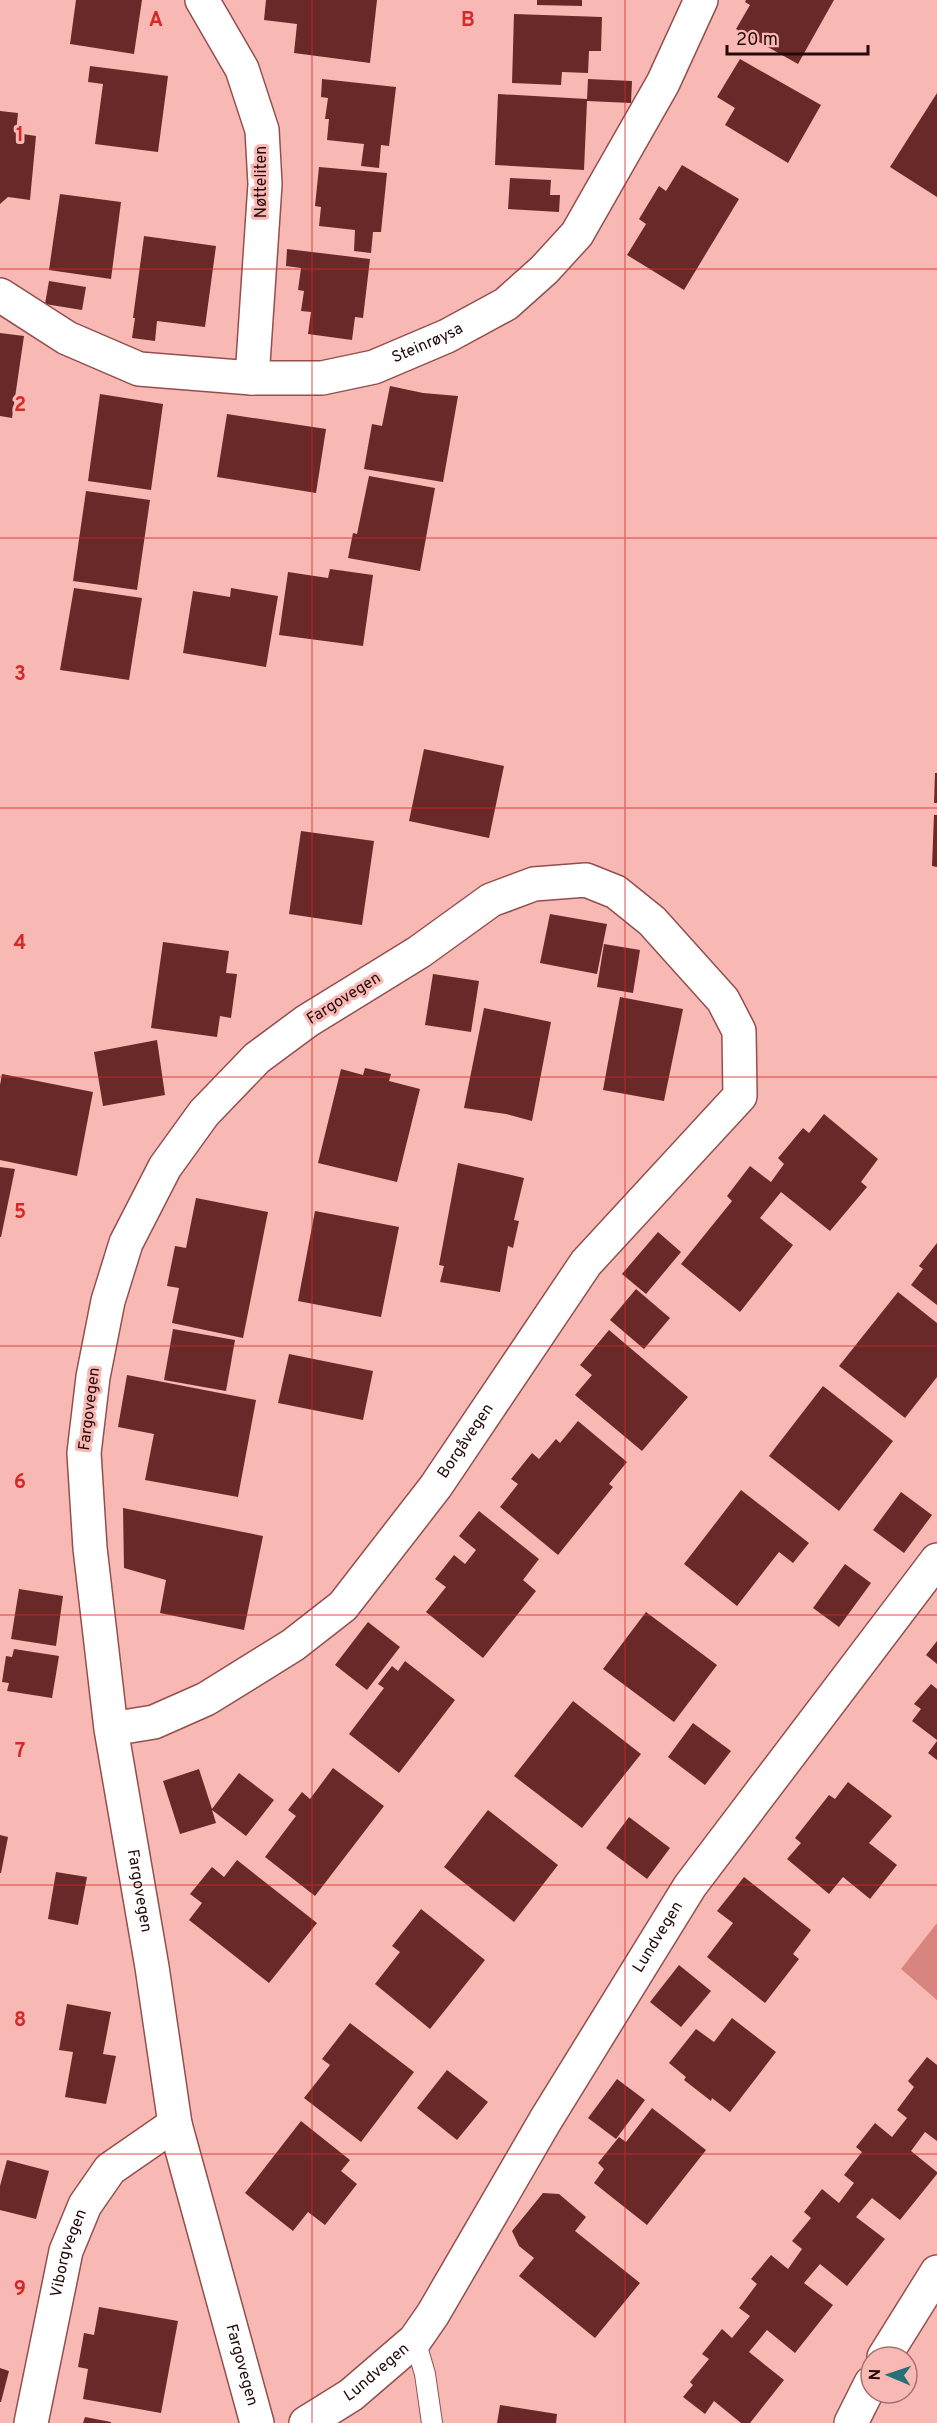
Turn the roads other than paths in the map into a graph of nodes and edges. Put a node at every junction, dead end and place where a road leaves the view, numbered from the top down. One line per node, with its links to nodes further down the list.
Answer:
1 (202, 0): 4 (street, Nøtteliten)
2 (701, 0): 4 (street, Steinrøysa)
3 (0, 295): 4 (street, Steinrøysa)
4 (252, 378)
5 (741, 1064): 7 (street, Borgåvegen); 7 (street, Fargovegen)
6 (937, 1560): 10 (street, Lundvegen)
7 (111, 1729): 8 (street, Fargovegen)
8 (175, 2124): 13 (street, Viborgvegen); 14 (street, Fargovegen)
9 (937, 2272): 11 (street)
10 (415, 2340): 15 (street, Lundvegen); 16 (lane, Lundvegen)
11 (891, 2345)
12 (860, 2405): 17 (street)
13 (31, 2423)
14 (257, 2423)
15 (306, 2423)
16 (432, 2423)
17 (851, 2423)

